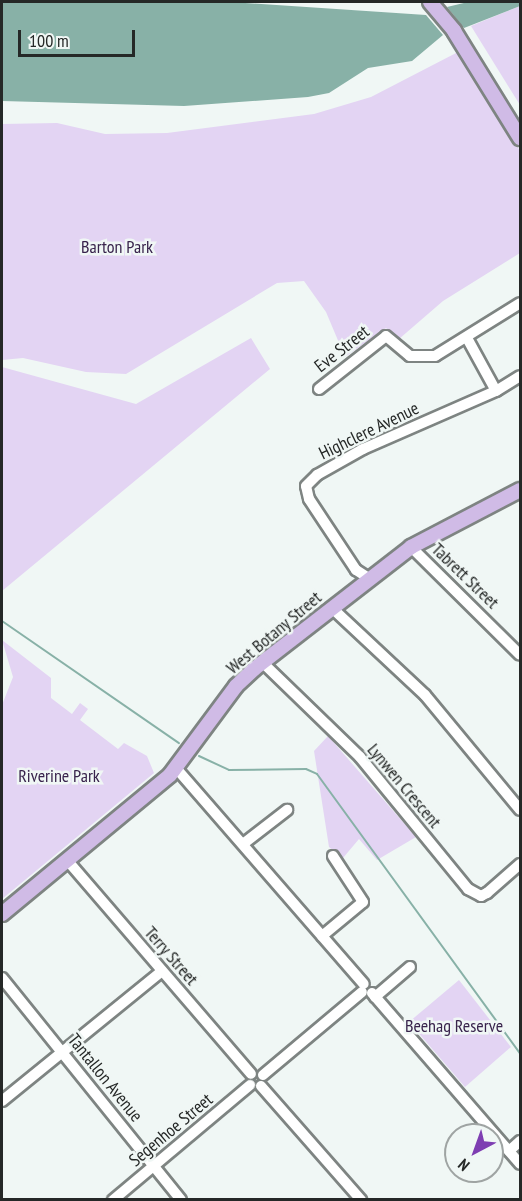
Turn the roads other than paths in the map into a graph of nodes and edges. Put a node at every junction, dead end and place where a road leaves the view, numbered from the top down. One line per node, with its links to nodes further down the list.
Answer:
1 (434, 6): 2 (main road)
2 (520, 138)
3 (520, 303): 4 (street)
4 (467, 338): 6 (street, Eve Street); 7 (street)
5 (520, 376): 7 (street, Highclere Avenue)
6 (319, 389)
7 (496, 391): 10 (street, Highclere Avenue)
8 (520, 490): 9 (main road, West Botany Street)
9 (411, 547): 10 (main road, West Botany Street); 12 (street, Tabrett Street)
10 (370, 579): 11 (main road, West Botany Street)
11 (332, 608): 13 (main road, West Botany Street); 16 (street)
12 (520, 655)
13 (262, 662): 14 (main road, West Botany Street); 20 (street, Lynwen Crescent)
14 (176, 768): 17 (street); 19 (main road, West Botany Street)
15 (287, 810): 17 (street)
16 (520, 810)
17 (243, 844): 22 (street)
18 (333, 856): 22 (street)
19 (67, 861): 21 (main road, West Botany Street); 24 (street, Terry Street)
20 (520, 864)
21 (2, 914)
22 (322, 936): 26 (street)
23 (410, 967): 26 (street)
24 (162, 971): 27 (street); 28 (street, Terry Street)
25 (2, 978): 27 (street, Tantallon Avenue)
26 (368, 991): 29 (street); 32 (street)
27 (63, 1052): 30 (street); 34 (street, Tantallon Avenue)
28 (250, 1079): 29 (street); 34 (street, Segenhoe Street)
29 (262, 1080): 37 (street)
30 (2, 1101)
31 (520, 1141): 32 (street)
32 (509, 1151): 33 (street)
33 (520, 1164)
34 (154, 1165): 35 (street, Segenhoe Street); 36 (street, Tantallon Avenue)
35 (113, 1200)
36 (181, 1200)
37 (361, 1200)

